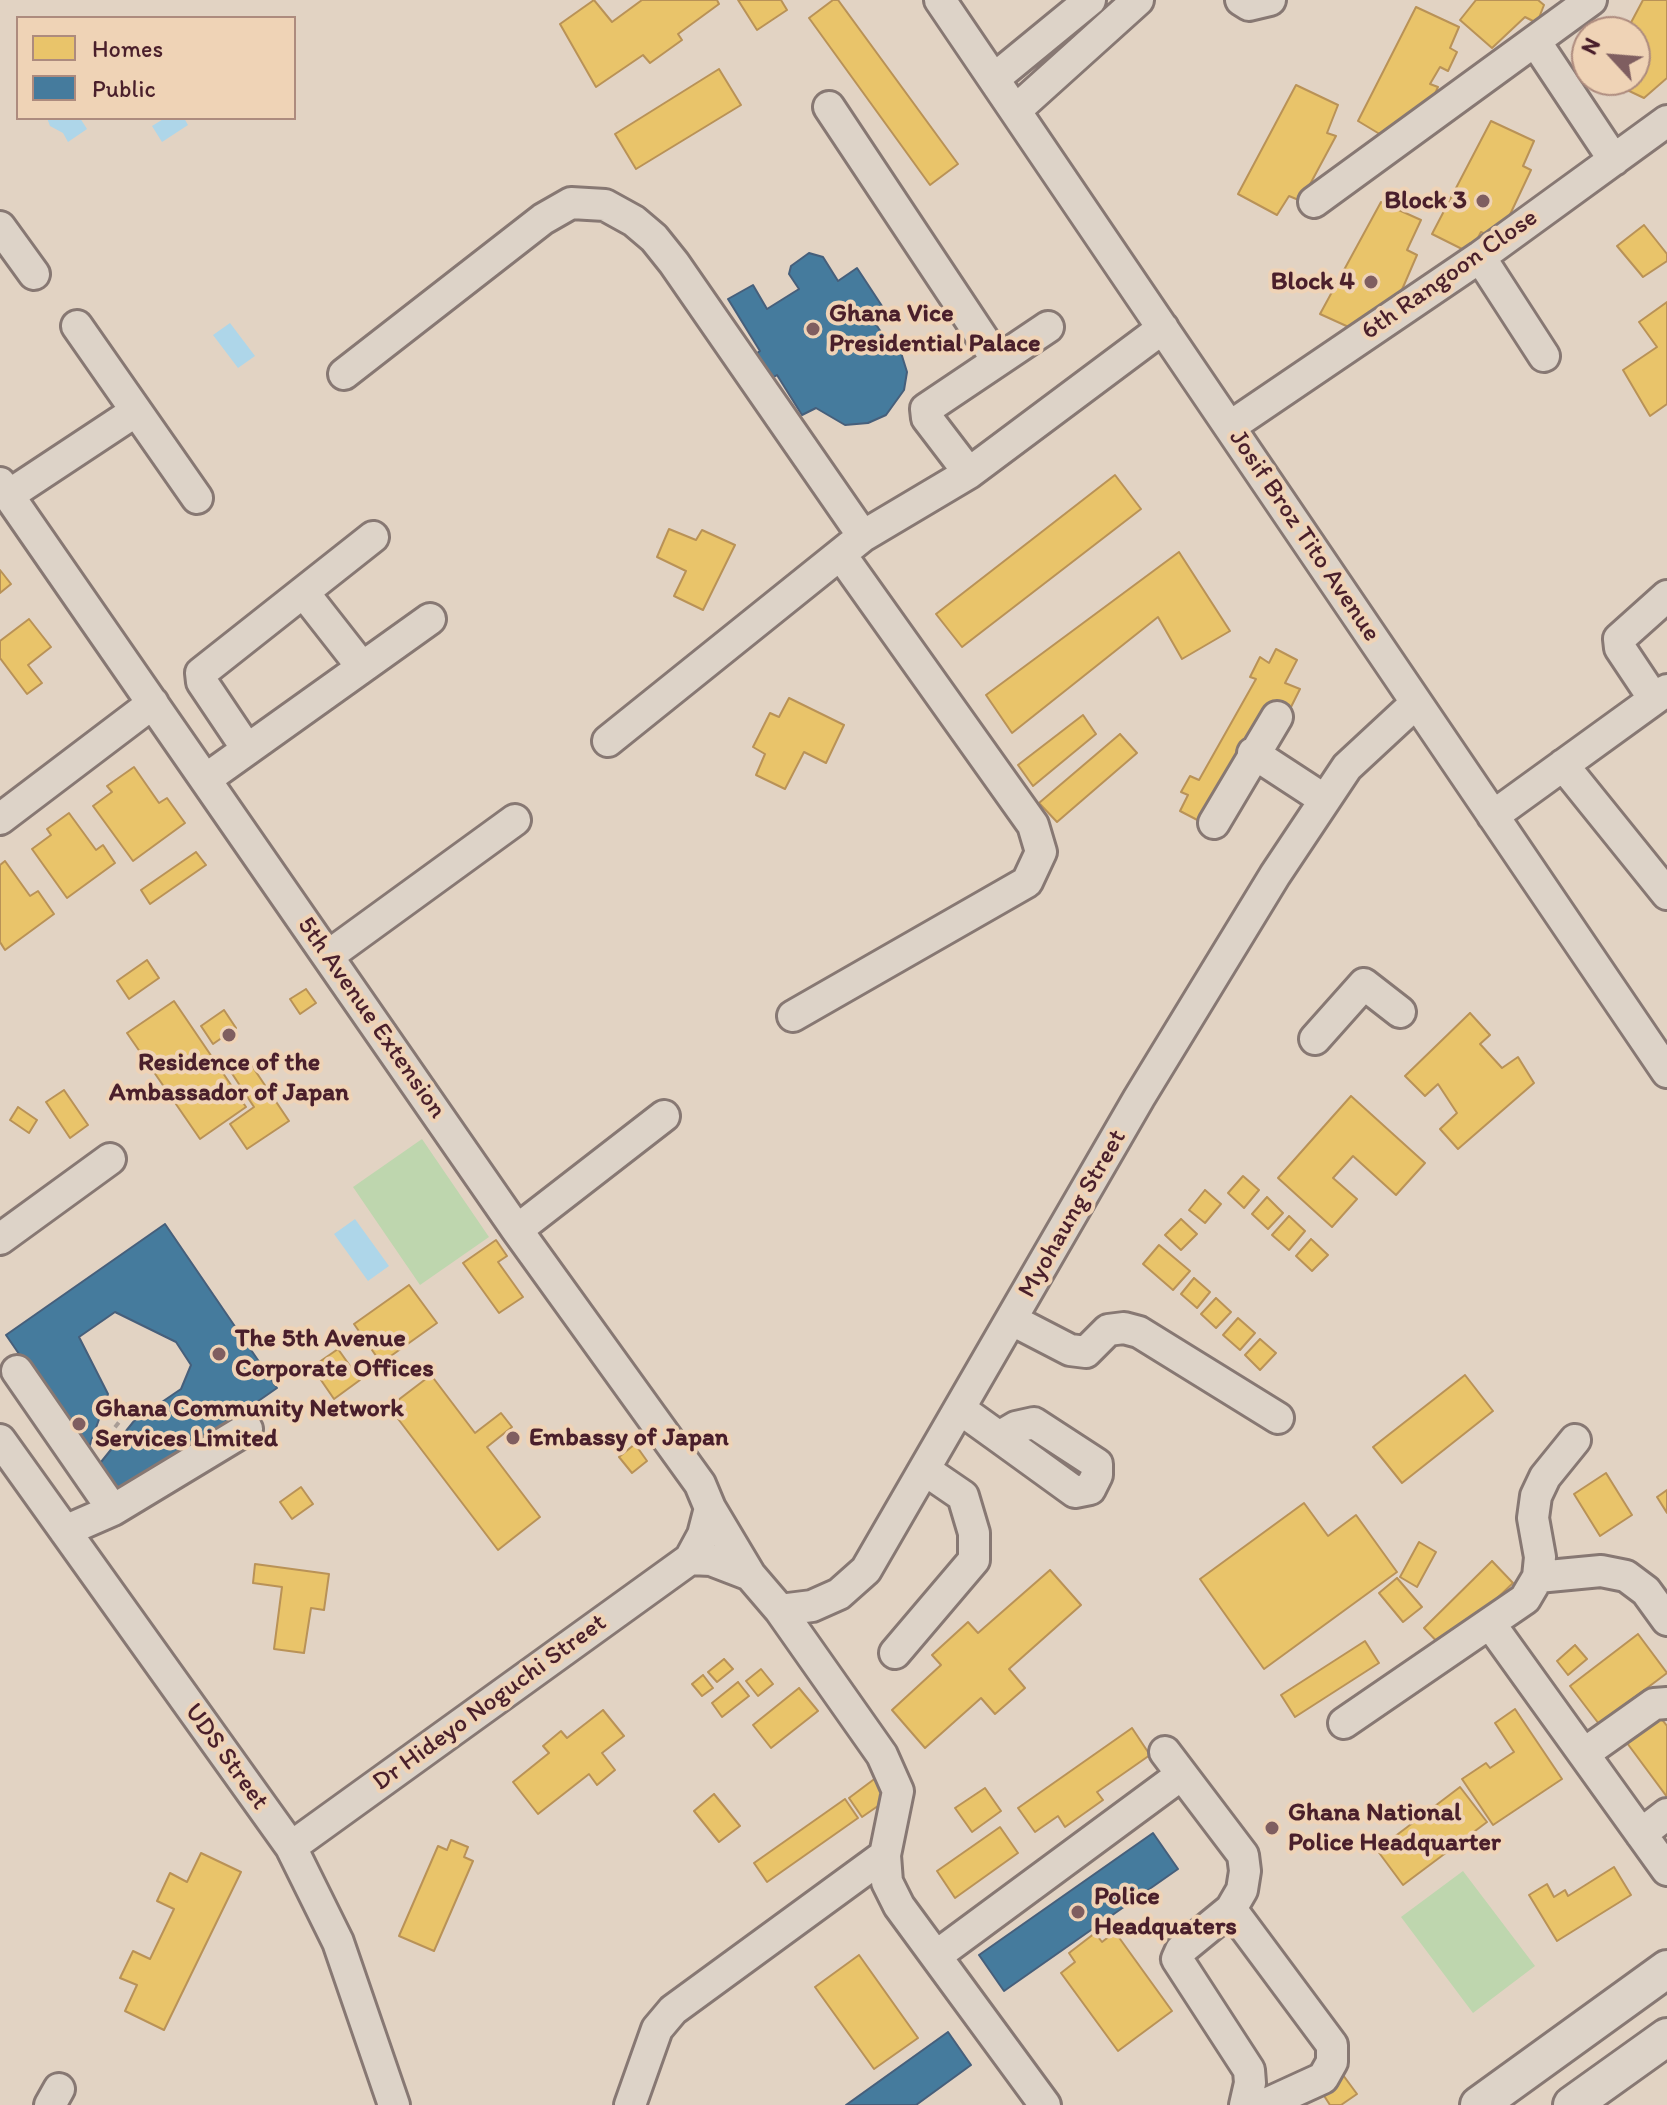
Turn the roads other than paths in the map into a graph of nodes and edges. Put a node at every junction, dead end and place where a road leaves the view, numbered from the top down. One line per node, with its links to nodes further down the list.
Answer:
1 (940, 0): 8 (street, Josif Broz Tito Avenue)
2 (1090, 0): 8 (street)
3 (1138, 0): 10 (street)
4 (1241, 0): 5 (street)
5 (1270, 0)
6 (1591, 0): 7 (street)
7 (1535, 41): 12 (street); 13 (street)
8 (995, 78): 10 (street, Josif Broz Tito Avenue)
9 (829, 107): 21 (street)
10 (1016, 110): 19 (street, Josif Broz Tito Avenue)
11 (1667, 121): 12 (street, 6th Rangoon Close)
12 (1614, 160): 15 (street, 6th Rangoon Close)
13 (1314, 202)
14 (0, 227): 16 (street)
15 (1480, 257): 20 (street); 24 (street, 6th Rangoon Close)
16 (34, 274)
17 (77, 326): 23 (street)
18 (1048, 327): 21 (street)
19 (1163, 328): 24 (street, Josif Broz Tito Avenue); 25 (street)
20 (1544, 356)
21 (997, 360): 25 (street)
22 (344, 374): 29 (street)
23 (136, 411): 26 (street); 27 (street)
24 (1231, 426): 36 (street, Josif Broz Tito Avenue)
25 (969, 473): 29 (street)
26 (4, 489): 35 (street, 5th Avenue Extension)
27 (197, 498)
28 (373, 537): 30 (street)
29 (852, 546): 38 (street); 51 (street)
30 (304, 593): 33 (street); 39 (street)
31 (1667, 596): 34 (street)
32 (430, 619): 33 (street)
33 (362, 667): 39 (street)
34 (1661, 694): 41 (street)
35 (153, 703): 42 (street, 5th Avenue Extension); 45 (street)
36 (1416, 703): 43 (street, Myohaung Street); 44 (street, Josif Broz Tito Avenue)
37 (1277, 717): 40 (street)
38 (608, 741)
39 (247, 749): 42 (street)
40 (1253, 753): 43 (street); 47 (street)
41 (1563, 765): 44 (street); 48 (street)
42 (206, 779): 49 (street, 5th Avenue Extension)
43 (1325, 800): 58 (street, Myohaung Street)
44 (1493, 816): 53 (street, Josif Broz Tito Avenue)
45 (0, 819)
46 (515, 820): 49 (street)
47 (1214, 823)
48 (1667, 894)
49 (328, 956): 56 (street, 5th Avenue Extension)
50 (1400, 1012): 52 (street)
51 (793, 1016)
52 (1315, 1039)
53 (1667, 1072)
54 (664, 1116): 56 (street)
55 (110, 1159): 57 (street)
56 (517, 1230): 67 (street, 5th Avenue Extension)
57 (0, 1239)
58 (1012, 1320): 60 (street, Myohaung Street); 61 (street)
59 (17, 1371): 68 (street)
60 (960, 1409): 63 (street); 66 (street, Myohaung Street)
61 (1278, 1418)
62 (247, 1429): 68 (street)
63 (999, 1437)
64 (0, 1440): 69 (street, UDS Street)
65 (1575, 1440): 72 (street)
66 (925, 1470): 73 (street, Myohaung Street); 76 (street)
67 (710, 1508): 70 (street); 71 (street, 5th Avenue Extension)
68 (113, 1510): 69 (street)
69 (65, 1531): 82 (street, UDS Street)
70 (690, 1559): 71 (street); 82 (street, Dr Hideyo Noguchi Street)
71 (750, 1575): 73 (street)
72 (1538, 1577): 74 (street); 75 (street)
73 (780, 1610): 83 (street)
74 (1667, 1620)
75 (1491, 1625): 78 (street); 79 (street)
76 (895, 1653)
77 (1667, 1703): 79 (street)
78 (1344, 1723)
79 (1585, 1753): 81 (street)
80 (1667, 1814): 81 (street)
81 (1641, 1834): 84 (street)
82 (291, 1847): 89 (street, UDS Street)
83 (885, 1855): 86 (street); 90 (street)
84 (1667, 1870)
85 (1231, 1909): 86 (street); 92 (street); 93 (street)
86 (936, 1956): 91 (street)
87 (1667, 1969): 94 (main road)
88 (1667, 2037): 95 (main road)
89 (394, 2105)
90 (630, 2105)
91 (1045, 2105)
92 (1245, 2105)
93 (1264, 2105)
94 (1479, 2105)
95 (1572, 2105)

